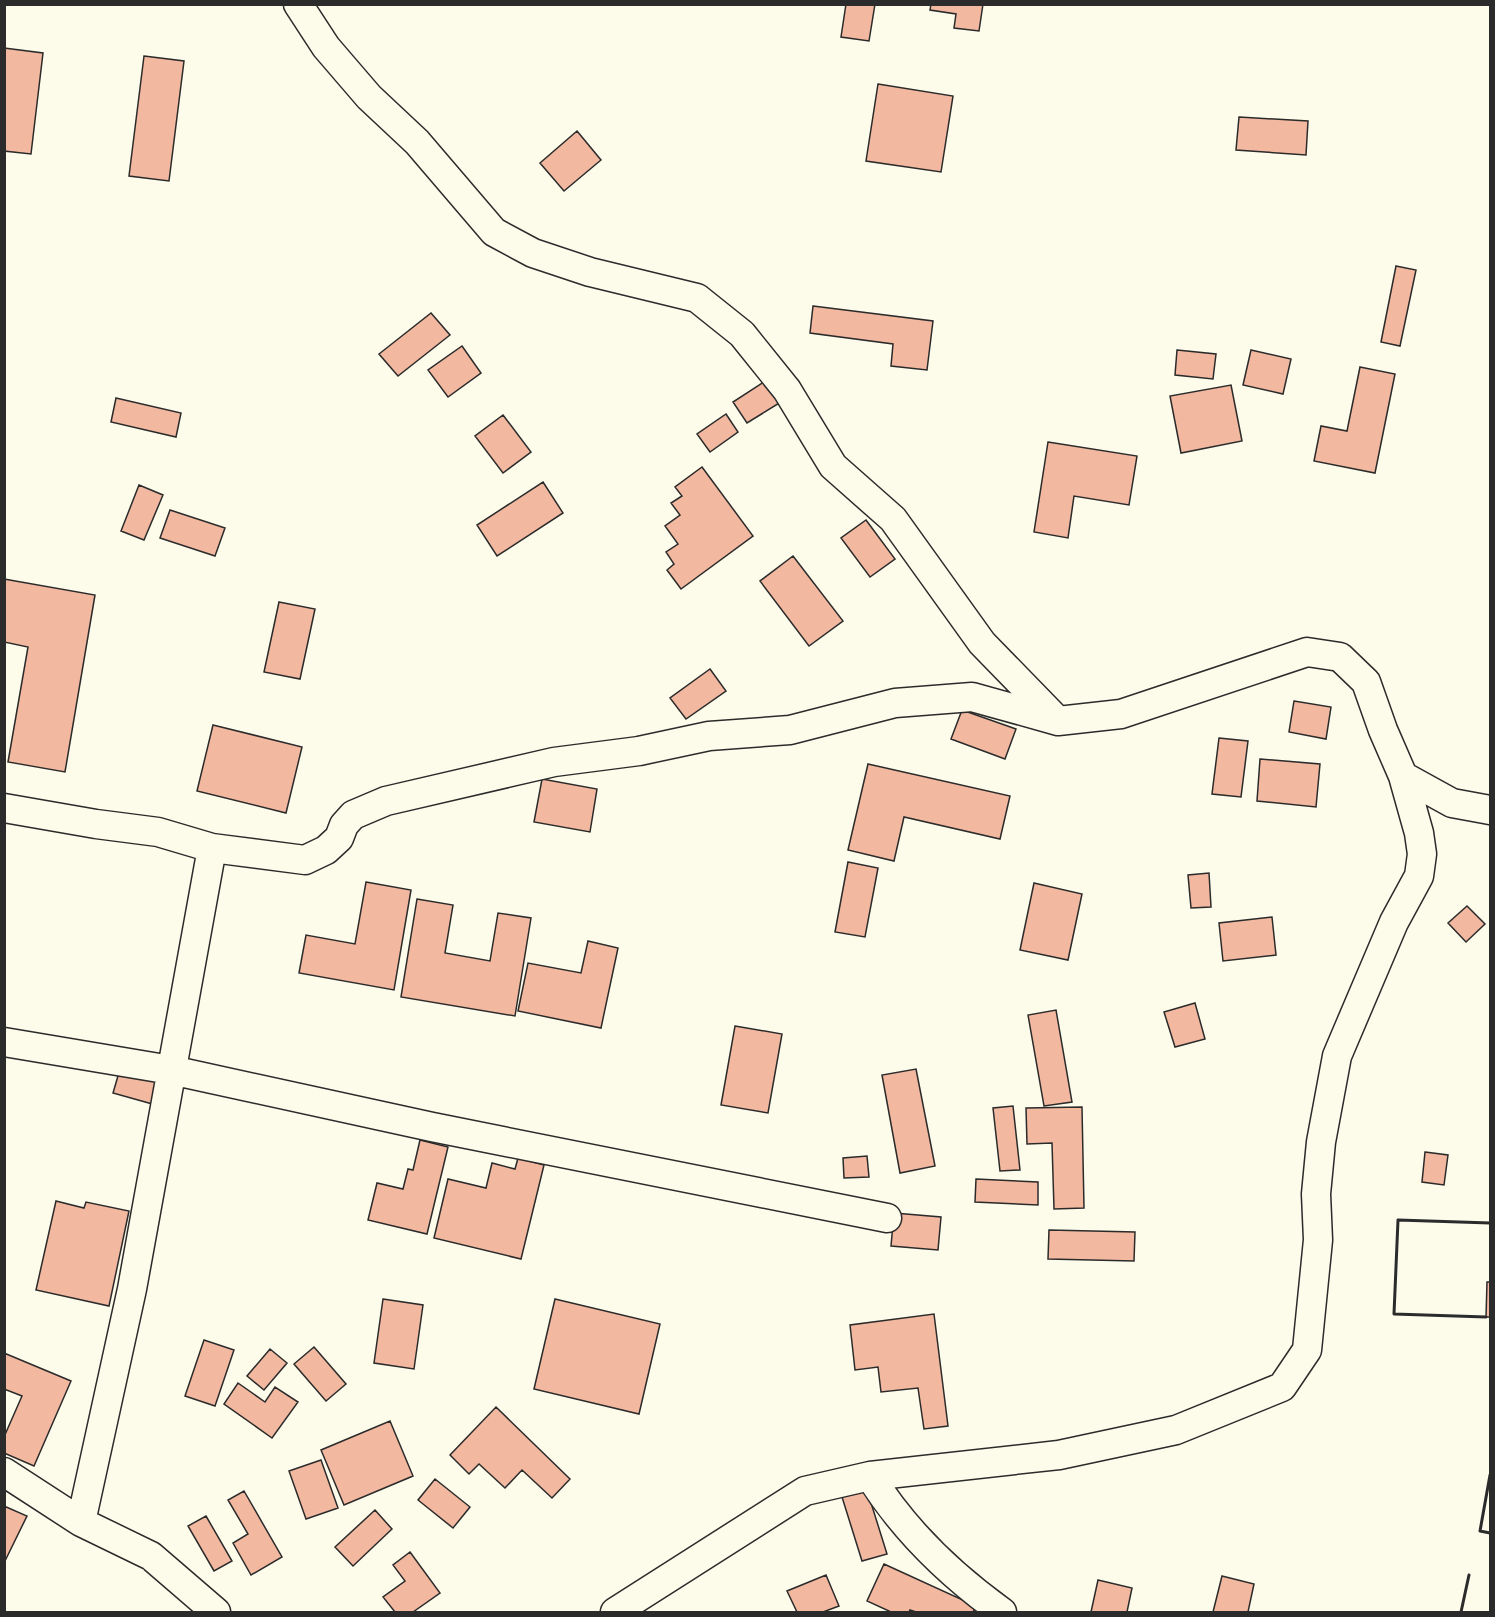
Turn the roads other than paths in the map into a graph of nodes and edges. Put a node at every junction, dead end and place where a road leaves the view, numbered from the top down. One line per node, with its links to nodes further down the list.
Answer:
1 (298, 4): 2 (street)
2 (1058, 722): 3 (street); 6 (street)
3 (1403, 776): 5 (street); 11 (street)
4 (6, 807): 6 (street)
5 (1491, 810)
6 (212, 848): 8 (street)
7 (4, 1042): 8 (street)
8 (171, 1070): 9 (street); 12 (street)
9 (887, 1218)
10 (4, 1472): 12 (street)
11 (870, 1476): 14 (street); 15 (street)
12 (81, 1522): 13 (street)
13 (216, 1612)
14 (615, 1612)
15 (1002, 1612)

